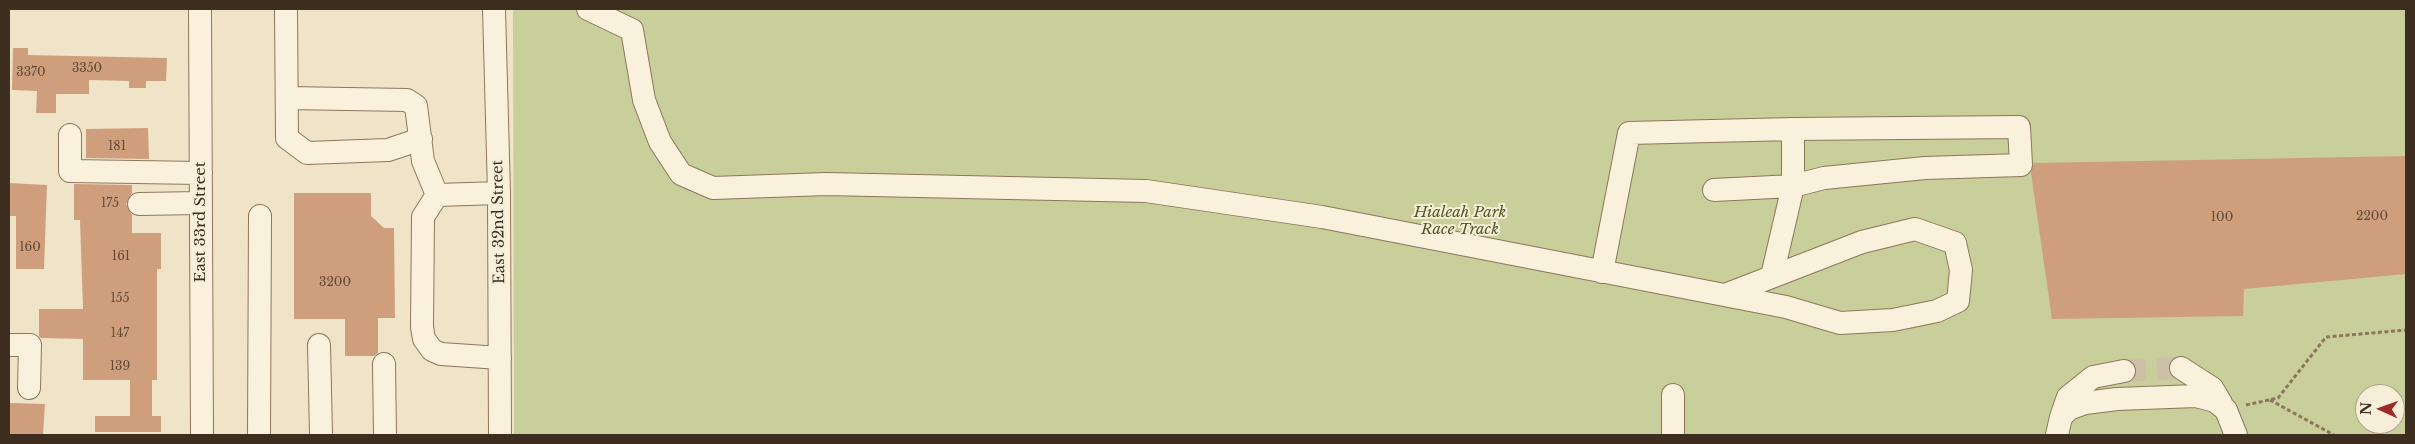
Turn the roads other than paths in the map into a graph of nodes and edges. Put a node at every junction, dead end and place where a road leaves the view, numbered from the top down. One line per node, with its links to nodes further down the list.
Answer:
1 (200, 9): 11 (street, East 33rd Street)
2 (286, 9): 7 (street)
3 (301, 9): 7 (street)
4 (494, 9): 14 (street, East 32nd Street)
5 (588, 9): 6 (street)
6 (612, 14): 19 (street)
7 (293, 98): 10 (street); 10 (street)
8 (1792, 130): 12 (street); 12 (street); 19 (street)
9 (70, 135): 11 (street)
10 (421, 139): 15 (street)
11 (201, 173): 16 (street, East 33rd Street)
12 (1793, 186): 13 (street); 20 (street)
13 (1714, 190)
14 (499, 193): 15 (street); 24 (street, East 32nd Street)
15 (437, 196): 24 (street)
16 (201, 203): 17 (street); 32 (street, East 33rd Street)
17 (139, 204)
18 (260, 216): 33 (street)
19 (1602, 272): 21 (street)
20 (1772, 276): 21 (street); 21 (street)
21 (1725, 295)
22 (9, 344): 28 (street)
23 (320, 344): 34 (street)
24 (500, 358): 36 (street, East 32nd Street)
25 (384, 364): 35 (street)
26 (2182, 368): 30 (street)
27 (2124, 371): 31 (street)
28 (29, 388)
29 (1673, 395): 37 (street)
30 (2226, 410): 31 (street); 38 (street)
31 (2059, 426)
32 (202, 435)
33 (259, 435)
34 (321, 435)
35 (385, 435)
36 (500, 435)
37 (1673, 435)
38 (2236, 435)

